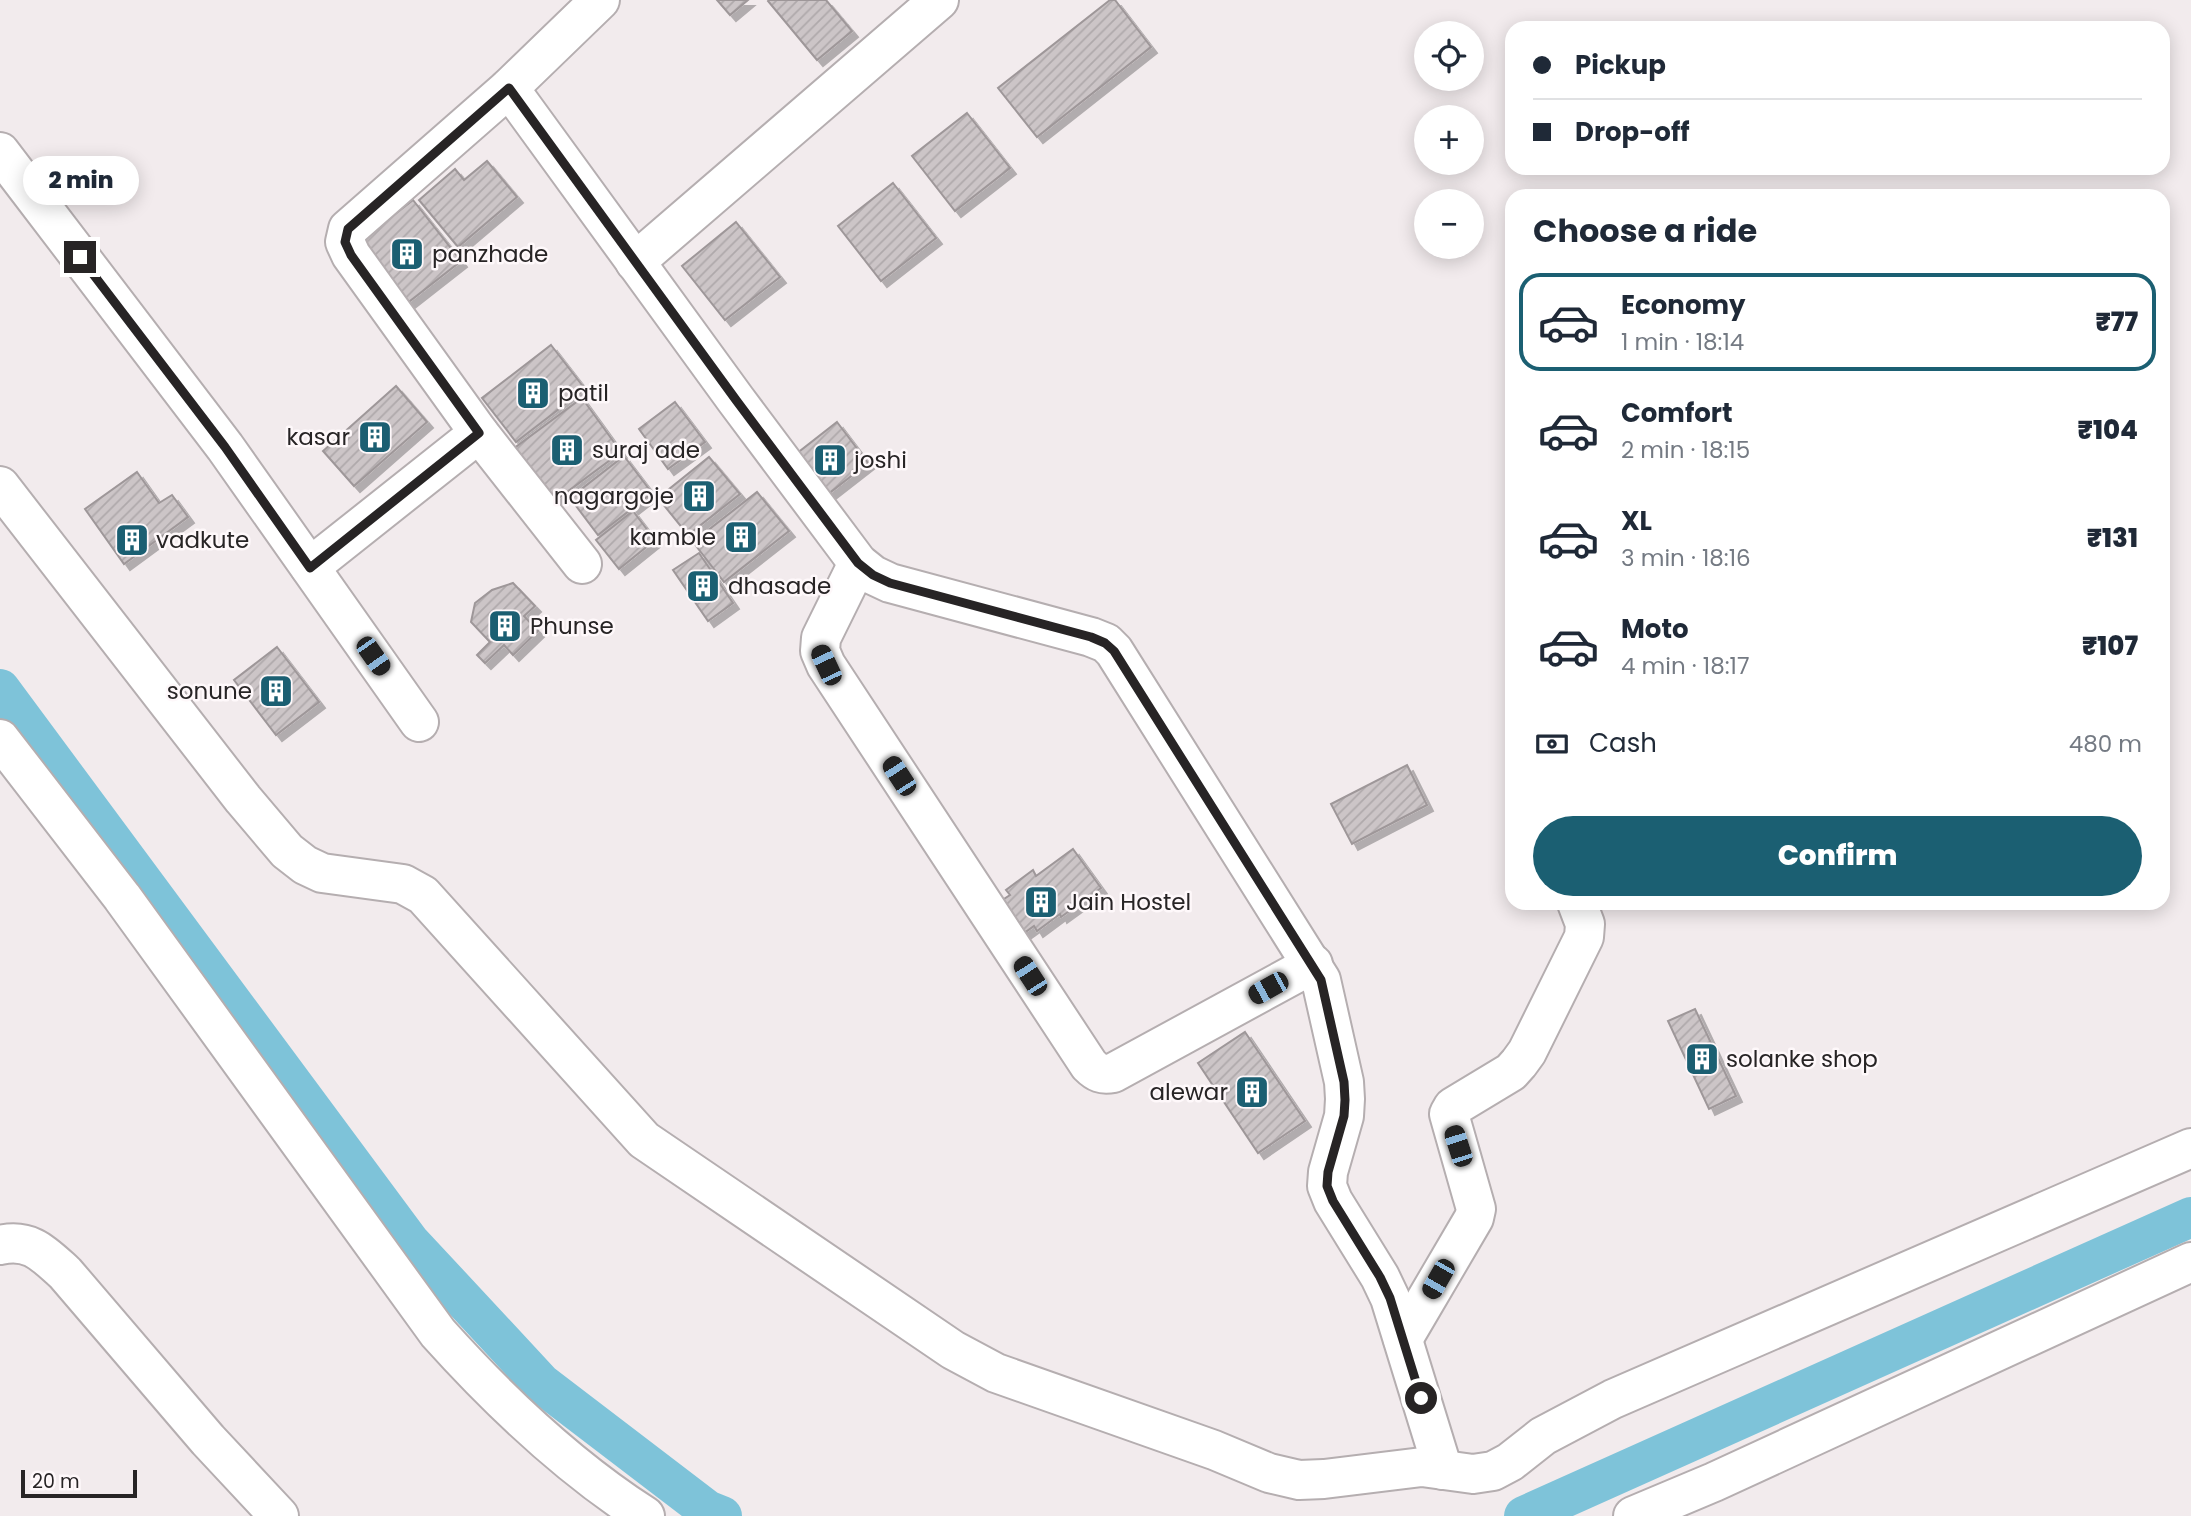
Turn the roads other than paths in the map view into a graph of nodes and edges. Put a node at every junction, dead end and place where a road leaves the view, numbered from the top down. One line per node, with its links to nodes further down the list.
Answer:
1 (600, 0): 3 (street)
2 (939, 0): 5 (street)
3 (509, 88): 5 (street); 6 (street)
4 (0, 152): 10 (street)
5 (635, 262): 8 (street)
6 (479, 433): 9 (street); 10 (street)
7 (0, 486): 19 (street)
8 (858, 563): 14 (street); 14 (street)
9 (582, 564)
10 (310, 568): 11 (street)
11 (419, 722)
12 (0, 738): 21 (street)
13 (1580, 910): 18 (street)
14 (1313, 964): 18 (street)
15 (2191, 1148): 19 (street)
16 (0, 1245): 20 (street)
17 (2191, 1262): 22 (street)
18 (1403, 1339): 19 (street)
19 (1443, 1470)
20 (279, 1516)
21 (645, 1516)
22 (1633, 1516)

